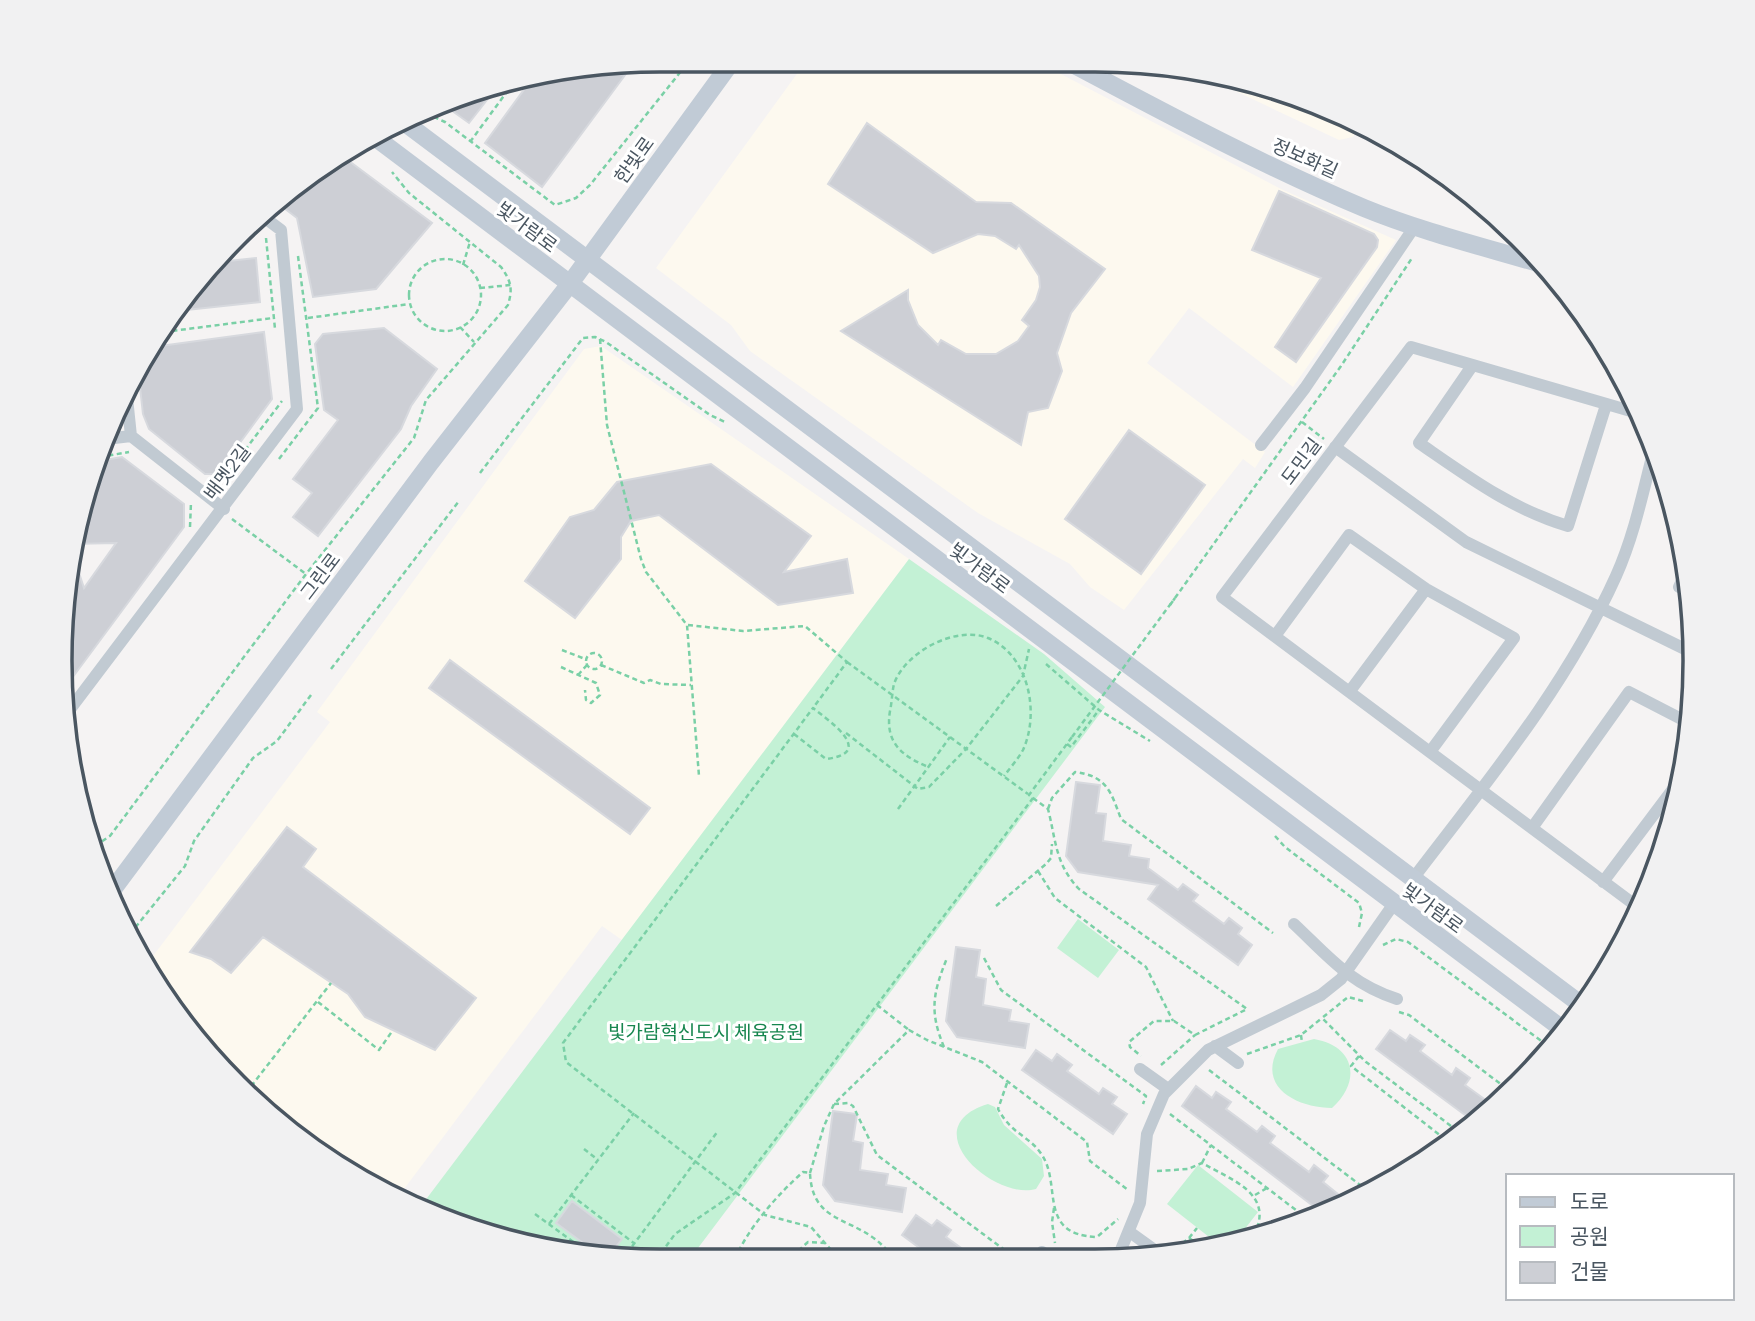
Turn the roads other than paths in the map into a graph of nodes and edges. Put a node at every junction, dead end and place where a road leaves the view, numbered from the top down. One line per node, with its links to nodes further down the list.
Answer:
1 (724, 72): 7 (main road, 한빛로)
2 (1088, 72): 6 (main road, 정보화길)
3 (411, 127): 7 (main road, 빛가람로)
4 (382, 142): 9 (main road, 빛가람로)
5 (269, 221): 19 (street, 배멧2길)
6 (1415, 226): 8 (main road, 정보화길); 16 (street)
7 (588, 258): 9 (main road, 한빛로); 31 (main road, 빛가람로)
8 (1525, 259)
9 (569, 285): 33 (main road, 그린로); 35 (main road, 빛가람로)
10 (1472, 366): 11 (street, 도민길); 11 (street); 17 (street, 도민길)
11 (1606, 405): 13 (street, 도민길)
12 (128, 409): 14 (street)
13 (1628, 411)
14 (131, 436): 15 (street); 19 (street)
15 (116, 438)
16 (1261, 444)
17 (1335, 447): 21 (street); 22 (street, 도민길)
18 (1650, 465): 21 (street)
19 (228, 514): 25 (street, 배멧2길)
20 (1426, 589): 22 (street); 24 (street); 27 (street)
21 (1600, 608): 23 (street); 28 (street)
22 (1275, 635): 24 (street, 도민길)
23 (1683, 648)
24 (1350, 691): 27 (street, 도민길)
25 (74, 705)
26 (1680, 718): 30 (street)
27 (1430, 752): 28 (street, 도민길)
28 (1480, 790): 30 (street, 도민길); 31 (street)
29 (1667, 797): 32 (street)
30 (1532, 828): 32 (street, 도민길)
31 (1412, 880): 38 (main road, 빛가람로)
32 (1603, 882): 34 (street, 도민길)
33 (116, 885)
34 (1631, 902)
35 (1393, 905): 37 (street); 40 (main road, 빛가람로)
36 (1294, 924): 37 (street)
37 (1344, 974): 39 (street); 41 (street)
38 (1575, 1000)
39 (1396, 1005)
40 (1557, 1026)
41 (1215, 1046): 42 (street); 44 (street)
42 (1234, 1060)
43 (1145, 1065): 44 (street)
44 (1168, 1089): 45 (street)
45 (1131, 1233): 46 (street); 47 (street)
46 (1153, 1246)
47 (1123, 1248)

